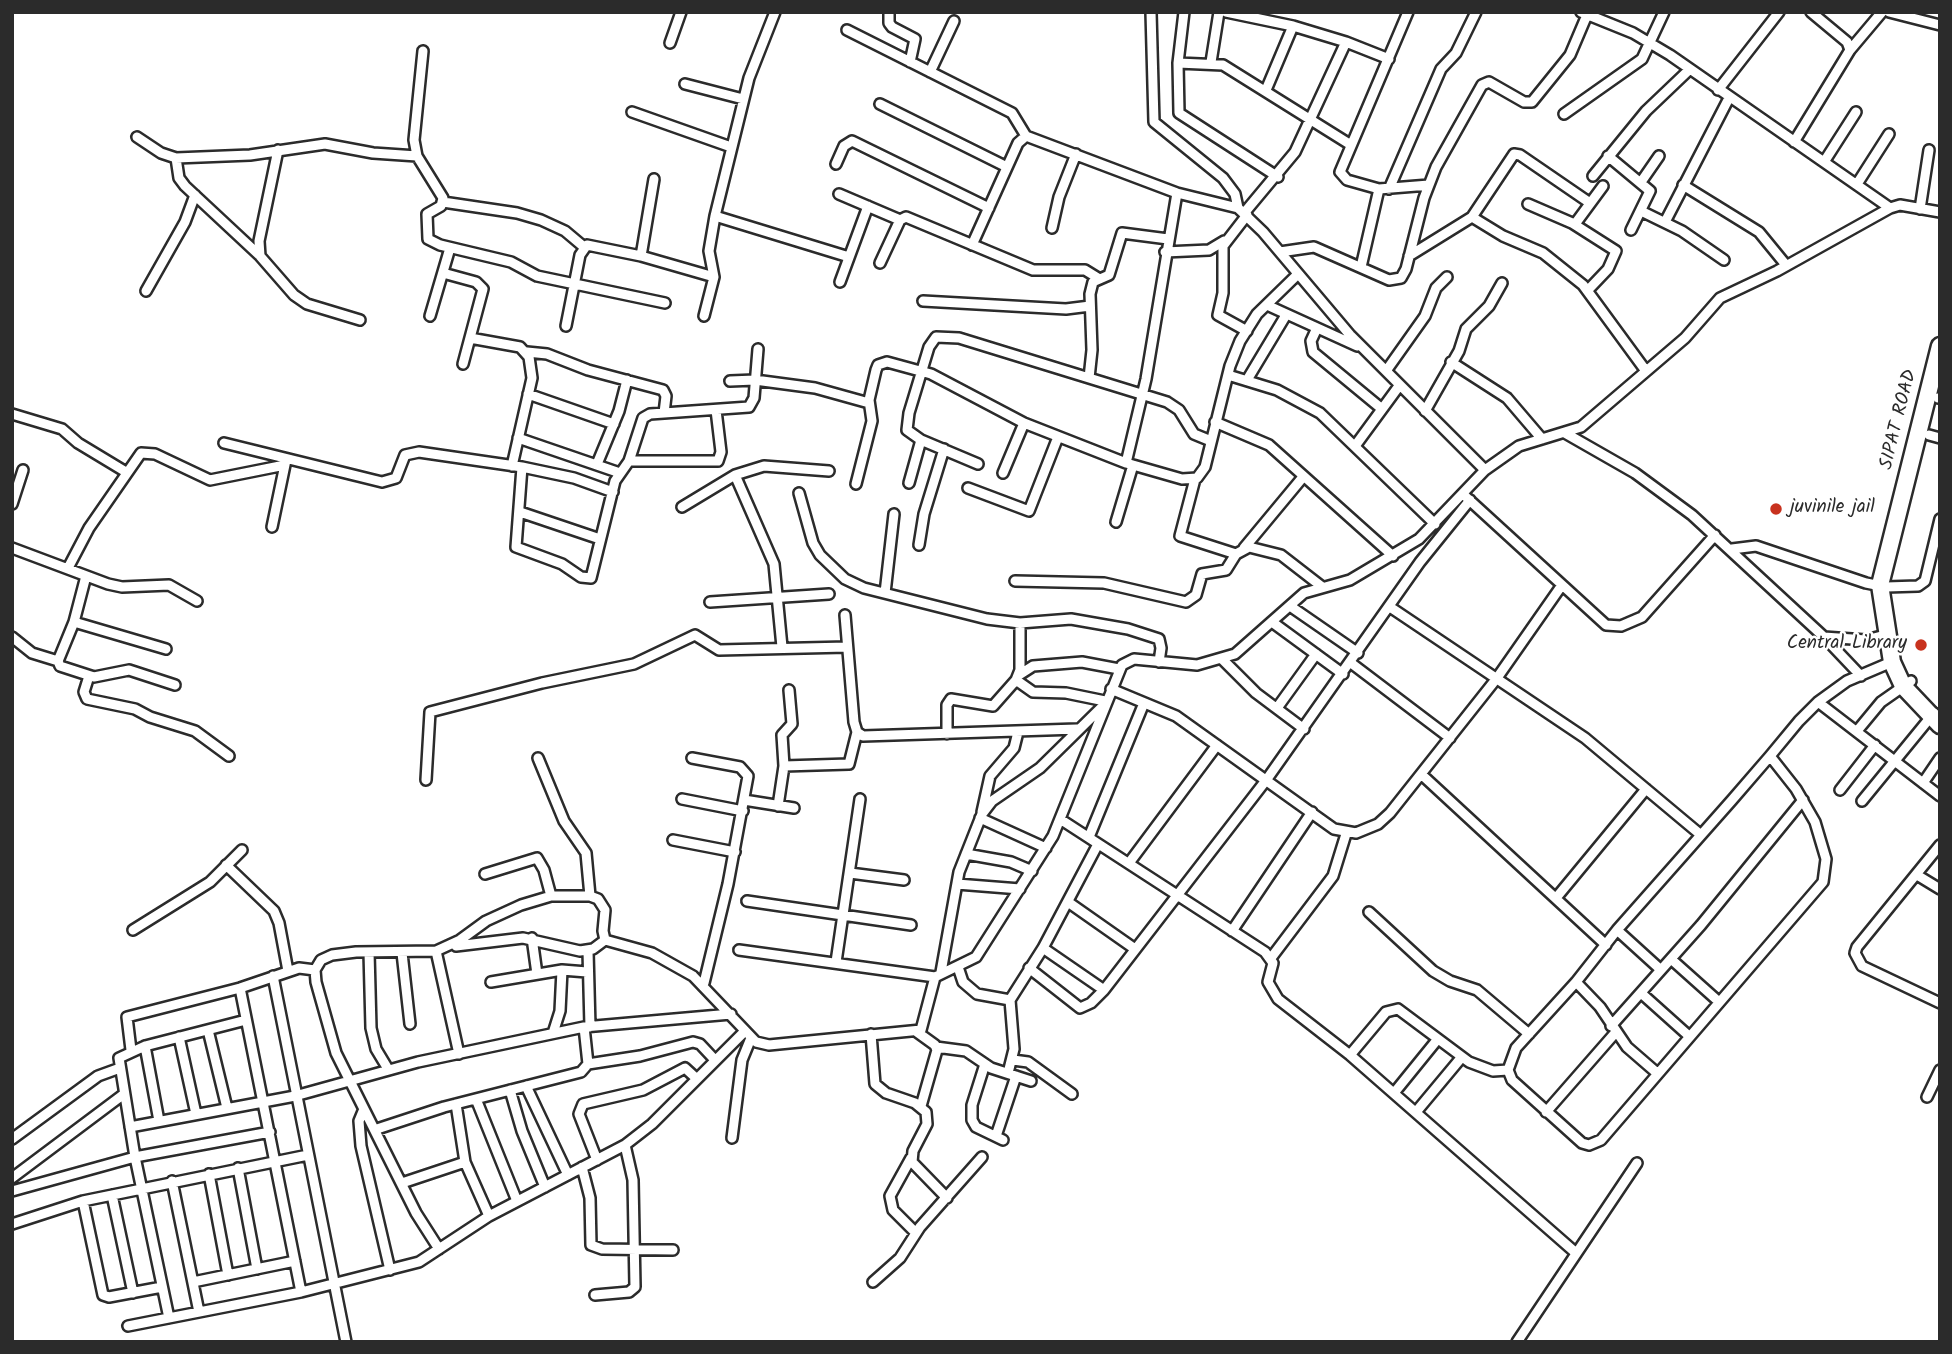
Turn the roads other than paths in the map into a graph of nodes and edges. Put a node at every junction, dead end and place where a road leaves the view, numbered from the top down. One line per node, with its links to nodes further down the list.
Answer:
1 (681, 12): 21 (street)
2 (775, 12): 35 (street)
3 (889, 12): 26 (street)
4 (1151, 12): 77 (street)
5 (1184, 12): 28 (street)
6 (1219, 12): 27 (street)
7 (1226, 12): 18 (street)
8 (1408, 12): 25 (street)
9 (1476, 12): 65 (street)
10 (1664, 12): 22 (street)
11 (1780, 12): 33 (street)
12 (1811, 12): 23 (street)
13 (1882, 12): 23 (street)
14 (1889, 12): 17 (street)
15 (1584, 14): 22 (street); 62 (street)
16 (954, 21): 30 (street)
17 (1940, 25)
18 (1293, 26): 20 (street); 32 (street)
19 (847, 30): 26 (street)
20 (1346, 41): 25 (street); 40 (street)
21 (670, 43)
22 (1652, 43): 29 (street); 39 (street)
23 (1850, 50): 44 (street)
24 (423, 51): 50 (street)
25 (1389, 59): 45 (street)
26 (910, 62): 30 (street)
27 (1211, 62): 28 (street); 32 (street)
28 (1178, 63): 58 (street)
29 (1690, 69): 33 (street); 51 (street)
30 (930, 72): 42 (street)
31 (685, 84): 35 (street)
32 (1266, 90): 40 (street)
33 (1718, 90): 34 (street)
34 (1729, 98): 44 (street); 63 (street)
35 (743, 99): 46 (street)
36 (880, 104): 56 (street)
37 (632, 112): 46 (street)
38 (1856, 112): 54 (street)
39 (1564, 114)
40 (1313, 120): 45 (street); 58 (street)
41 (1889, 134): 61 (street)
42 (1026, 136): 49 (street); 56 (street)
43 (137, 138): 53 (street)
44 (1794, 142): 54 (street)
45 (1351, 145): 65 (street)
46 (731, 147): 79 (street)
47 (278, 150): 50 (street); 53 (street); 93 (street)
48 (1930, 150): 75 (street)
49 (1076, 154): 66 (street); 84 (street)
50 (417, 156): 69 (street)
51 (1608, 156): 57 (street); 60 (street)
52 (1659, 156): 60 (street)
53 (176, 158): 68 (street)
54 (1824, 162): 61 (street)
55 (835, 164): 73 (street)
56 (1007, 167): 73 (street)
57 (1593, 176)
58 (1278, 177): 77 (street)
59 (653, 179): 94 (street)
60 (1641, 182): 76 (street)
61 (1857, 184): 74 (street)
62 (1429, 185): 65 (street); 95 (street)
63 (1683, 185): 82 (street); 99 (street)
64 (1602, 186): 70 (street)
65 (1384, 189): 100 (street)
66 (1177, 192): 77 (street); 86 (street)
67 (839, 194): 72 (street)
68 (195, 195): 93 (street); 110 (street)
69 (443, 202): 89 (street); 90 (street)
70 (1590, 203): 80 (street); 83 (street)
71 (1528, 204): 83 (street)
72 (868, 206): 81 (street); 96 (street)
73 (989, 208): 88 (street)
74 (1890, 208): 75 (street); 99 (street)
75 (1920, 209): 78 (street)
76 (1641, 211): 82 (street); 85 (street)
77 (1243, 212): 87 (street); 92 (street)
78 (1940, 212)
79 (715, 216): 96 (street); 103 (street)
80 (1472, 217): 95 (street); 109 (street)
81 (900, 220): 88 (street); 98 (street)
82 (1665, 222): 97 (street)
83 (1575, 224): 109 (street)
84 (1052, 228)
85 (1631, 230)
86 (1168, 239): 91 (street); 105 (street)
87 (1224, 241): 91 (street); 121 (street)
88 (972, 245): 105 (street)
89 (584, 247): 94 (street); 108 (street)
90 (450, 248): 101 (street); 108 (street)
91 (1166, 252): 140 (street)
92 (1280, 252): 100 (street); 102 (street)
93 (260, 256): 118 (street)
94 (641, 256): 103 (street)
95 (1409, 256): 100 (street)
96 (849, 257): 106 (street)
97 (1724, 260)
98 (880, 263)
99 (1786, 265): 130 (street)
100 (1361, 267)
101 (443, 273): 116 (street); 122 (street)
102 (1297, 275): 114 (street); 125 (street)
103 (714, 276): 117 (street)
104 (1447, 277): 131 (street)
105 (1098, 278): 113 (street)
106 (840, 282)
107 (1502, 283): 127 (street)
108 (574, 285): 112 (street); 119 (street)
109 (1588, 290): 130 (street)
110 (146, 292)
111 (923, 301): 113 (street)
112 (665, 303)
113 (1090, 306): 133 (street)
114 (1269, 306): 115 (street); 121 (street)
115 (1286, 315): 120 (street); 136 (street)
116 (430, 316)
117 (704, 316)
118 (360, 320)
119 (566, 326)
120 (1317, 328): 125 (street); 143 (street)
121 (1247, 331): 132 (street)
122 (470, 338): 126 (street); 128 (street)
123 (1940, 347): 203 (highway, SIPAT ROAD)
124 (758, 349): 135 (street)
125 (1365, 349): 131 (street)
126 (527, 352): 134 (street); 139 (street)
127 (1451, 362): 145 (street); 155 (street)
128 (463, 364)
129 (923, 370): 133 (street); 142 (street); 149 (street); 156 (street)
130 (1646, 371): 151 (street)
131 (1386, 372): 138 (street)
132 (1228, 375): 136 (street); 148 (street)
133 (1089, 379): 140 (street)
134 (627, 380): 146 (street); 150 (street)
135 (755, 380): 137 (street); 142 (street); 144 (street)
136 (1247, 380): 159 (street)
137 (730, 381)
138 (1399, 386): 143 (street); 145 (street)
139 (528, 394): 150 (street); 154 (street)
140 (1142, 395): 157 (street); 165 (street)
141 (1939, 395): 153 (highway, SIPAT ROAD)
142 (869, 403): 177 (street)
143 (1382, 409): 159 (street)
144 (716, 410): 146 (street); 161 (street)
145 (1425, 411): 168 (street)
146 (664, 412): 161 (street)
147 (12, 414): 170 (street)
148 (1216, 422): 157 (street); 174 (street)
149 (1024, 423): 152 (street); 172 (street)
150 (614, 424): 163 (street)
151 (1566, 433): 155 (street); 191 (street)
152 (1058, 437): 165 (street); 178 (street)
153 (1934, 437): 203 (highway, SIPAT ROAD)
154 (518, 438): 163 (street); 166 (street)
155 (1542, 439): 168 (street)
156 (921, 440): 160 (street); 176 (street)
157 (1211, 441): 175 (street)
158 (224, 443): 162 (street)
159 (1355, 446): 189 (street)
160 (944, 449): 164 (street); 193 (street)
161 (629, 461): 171 (street)
162 (286, 462): 166 (street); 170 (street); 190 (street)
163 (597, 464): 171 (street)
164 (978, 464)
165 (1130, 464): 175 (street); 188 (street)
166 (517, 466): 179 (street); 185 (street)
167 (23, 470): 183 (street)
168 (1485, 470): 181 (street)
169 (829, 471): 173 (street)
170 (126, 472): 198 (street)
171 (620, 473): 179 (street)
172 (1003, 474)
173 (735, 475): 184 (street); 206 (street)
174 (1303, 477): 196 (street); 197 (street)
175 (1195, 479): 196 (street)
176 (909, 483)
177 (856, 484)
178 (968, 488)
179 (613, 492): 192 (street)
180 (800, 493): 204 (street)
181 (1462, 493): 182 (street); 189 (street)
182 (1470, 500): 201 (street); 210 (street)
183 (12, 504)
184 (682, 507)
185 (520, 512): 192 (street); 192 (street)
186 (894, 514): 204 (street)
187 (1940, 519): 203 (street)
188 (1116, 522)
189 (1435, 524): 197 (street)
190 (272, 527)
191 (1716, 535): 195 (street); 201 (street)
192 (600, 538)
193 (919, 545)
194 (12, 548): 198 (street)
195 (1732, 550): 203 (street); 217 (street)
196 (1240, 551): 200 (street); 202 (street)
197 (1393, 556): 202 (street)
198 (68, 568): 199 (street)
199 (86, 576): 207 (street); 212 (street)
200 (1015, 581)
201 (1562, 584): 233 (street)
202 (1321, 586): 209 (street)
203 (1883, 586): 215 (highway, SIPAT ROAD)
204 (886, 593): 214 (street)
205 (829, 594): 206 (street)
206 (778, 597): 208 (street); 218 (street)
207 (197, 601)
208 (710, 602)
209 (1290, 606): 213 (street); 221 (street)
210 (1390, 607): 221 (street); 233 (street)
211 (845, 615): 219 (street)
212 (74, 622): 220 (street); 224 (street)
213 (1272, 622): 222 (street); 223 (street)
214 (1020, 623): 226 (street); 232 (street)
215 (1890, 634): 217 (street); 225 (highway, SIPAT ROAD)
216 (12, 637): 224 (street)
217 (1824, 637): 231 (street)
218 (782, 647): 219 (street); 261 (street)
219 (847, 647): 246 (street)
220 (166, 649)
221 (1358, 653): 227 (street)
222 (1316, 654): 229 (street); 241 (street)
223 (1223, 660): 226 (street); 241 (street)
224 (58, 661): 230 (street)
225 (1896, 661): 231 (street); 234 (highway)
226 (1159, 662): 228 (street)
227 (1351, 663): 229 (street); 249 (street)
228 (1119, 669): 232 (street); 236 (street)
229 (1343, 674): 244 (street)
230 (89, 676): 235 (street); 252 (street)
231 (1861, 676): 238 (street)
232 (1018, 677): 239 (street); 248 (street)
233 (1497, 678): 249 (street); 263 (street)
234 (1908, 684): 242 (highway); 245 (street)
235 (175, 685)
236 (1111, 689): 239 (street); 240 (street)
237 (789, 690): 258 (street)
238 (1818, 702): 245 (street); 253 (street)
239 (1105, 703): 243 (street); 276 (street)
240 (1144, 703): 250 (street); 279 (street)
241 (1277, 708): 244 (street)
242 (1937, 717): 257 (street)
243 (1077, 729): 247 (street); 275 (street)
244 (1304, 729): 260 (street)
245 (1857, 731): 251 (street)
246 (857, 732): 248 (street); 258 (street)
247 (1018, 732): 248 (street); 275 (street)
248 (947, 734)
249 (1450, 738): 259 (street)
250 (1217, 745): 260 (street); 287 (street)
251 (1875, 745): 257 (street); 264 (street)
252 (229, 756)
253 (1770, 756): 269 (street); 278 (street)
254 (538, 758): 297 (street)
255 (692, 758): 268 (street)
256 (1940, 758): 262 (street)
257 (1894, 760): 262 (street); 270 (street)
258 (783, 766): 271 (street)
259 (1421, 774): 277 (street); 300 (street)
260 (1267, 779): 274 (street); 298 (street)
261 (426, 780)
262 (1923, 783): 265 (street)
263 (1646, 789): 278 (street); 300 (street)
264 (1840, 790)
265 (1940, 796)
266 (682, 799): 273 (street)
267 (860, 799): 290 (street)
268 (744, 800): 271 (street); 273 (street)
269 (1803, 800): 321 (street); 340 (street)
270 (1862, 801)
271 (778, 806): 272 (street)
272 (794, 808)
273 (743, 811): 285 (street)
274 (1312, 812): 277 (street); 307 (street)
275 (981, 816): 283 (street); 286 (street)
276 (1060, 819): 279 (street); 283 (street)
277 (1346, 834): 320 (street)
278 (1701, 835): 308 (street)
279 (1089, 837): 281 (street)
280 (673, 839): 285 (street)
281 (1098, 844): 287 (street); 302 (street)
282 (1940, 845): 292 (street)
283 (1046, 848): 289 (street)
284 (242, 850): 288 (street)
285 (735, 852): 335 (street)
286 (966, 853): 289 (street); 294 (street)
287 (1129, 863): 298 (street)
288 (226, 865): 306 (street); 328 (street)
289 (1032, 871): 295 (street)
290 (850, 873): 293 (street); 304 (street)
291 (485, 874): 299 (street)
292 (1917, 874): 296 (street); 341 (street)
293 (904, 880)
294 (957, 884): 295 (street); 331 (street)
295 (1020, 889): 323 (street)
296 (1940, 889)
297 (590, 895): 299 (street); 310 (street)
298 (1177, 895): 307 (street); 314 (street)
299 (551, 896): 312 (street)
300 (1556, 898): 311 (street)
301 (747, 901): 304 (street)
302 (1068, 902): 313 (street); 314 (street)
303 (1369, 912): 351 (street)
304 (843, 913): 305 (street); 322 (street)
305 (911, 925)
306 (133, 930)
307 (1232, 930): 320 (street)
308 (1617, 930): 311 (street); 327 (street)
309 (533, 938): 312 (street); 317 (street); 330 (street)
310 (605, 940): 317 (street); 335 (street)
311 (1606, 944): 334 (street)
312 (449, 947): 316 (street)
313 (1043, 948): 324 (street); 337 (street)
314 (1135, 949): 337 (street)
315 (739, 950): 322 (street)
316 (436, 951): 319 (street); 359 (street)
317 (588, 951): 329 (street)
318 (369, 952): 319 (street); 325 (street); 367 (street)
319 (402, 953): 344 (street)
320 (1271, 958): 360 (street)
321 (1671, 959): 327 (street); 340 (street)
322 (836, 962): 331 (street)
323 (958, 967): 331 (street); 339 (street)
324 (1029, 968): 337 (street); 339 (street)
325 (315, 970): 328 (street); 374 (street)
326 (562, 970): 329 (street); 330 (street); 349 (street)
327 (1661, 970): 338 (street)
328 (288, 971): 332 (street)
329 (587, 972): 345 (street)
330 (537, 974): 333 (street)
331 (938, 974): 348 (street)
332 (273, 976): 336 (street); 380 (street)
333 (491, 982)
334 (1576, 982): 346 (street); 351 (street)
335 (704, 983): 342 (street)
336 (240, 988): 343 (street); 358 (street)
337 (1104, 990)
338 (1641, 993): 346 (street); 353 (street)
339 (1010, 1000): 363 (street)
340 (1718, 1001): 353 (street)
341 (1940, 1003)
342 (731, 1014): 345 (street); 352 (street)
343 (246, 1020): 347 (street); 383 (street)
344 (410, 1024)
345 (587, 1027): 349 (street); 364 (street)
346 (1614, 1029): 370 (street); 389 (street)
347 (208, 1030): 354 (street); 386 (street)
348 (917, 1031): 350 (street); 357 (street)
349 (553, 1033): 359 (street)
350 (871, 1034): 352 (street); 385 (street)
351 (1529, 1034): 368 (street)
352 (748, 1035): 362 (street); 395 (street)
353 (1689, 1036): 370 (street)
354 (179, 1037): 356 (street); 390 (street)
355 (1437, 1040): 360 (street); 361 (street); 377 (street)
356 (145, 1046): 358 (street); 391 (street)
357 (936, 1047): 365 (street); 385 (street)
358 (131, 1050): 366 (street)
359 (459, 1054): 367 (street)
360 (1350, 1055): 377 (street)
361 (1461, 1058): 368 (street); 388 (street)
362 (715, 1060): 364 (street); 372 (street)
363 (1013, 1060): 371 (street); 379 (street)
364 (588, 1064): 375 (street)
365 (985, 1064): 371 (street); 371 (street)
366 (120, 1068): 378 (street); 396 (street)
367 (388, 1069): 374 (street)
368 (1508, 1069): 389 (street)
369 (1940, 1070): 381 (street)
370 (1657, 1073): 389 (street)
371 (1012, 1074): 373 (street)
372 (697, 1079): 397 (street); 402 (street)
373 (1031, 1081)
374 (349, 1083): 380 (street); 387 (street)
375 (526, 1086): 376 (street); 409 (street)
376 (510, 1090): 382 (street); 413 (street)
377 (1394, 1093): 388 (street)
378 (124, 1094): 392 (street); 410 (street)
379 (1072, 1094)
380 (295, 1096): 383 (street); 398 (street)
381 (1927, 1097)
382 (476, 1099): 384 (street); 418 (street)
383 (264, 1101): 386 (street); 394 (street)
384 (456, 1104): 393 (street); 404 (street)
385 (921, 1106): 401 (street)
386 (227, 1108): 390 (street)
387 (363, 1109): 393 (street); 429 (street)
388 (1416, 1112): 426 (street)
389 (1546, 1112)
390 (196, 1114): 391 (street)
391 (159, 1121): 392 (street)
392 (130, 1127): 399 (street)
393 (377, 1129): 412 (street)
394 (270, 1132): 399 (street); 403 (street)
395 (732, 1138)
396 (12, 1139)
397 (625, 1145): 402 (street); 423 (street)
398 (308, 1155): 403 (street); 433 (street)
399 (135, 1157): 414 (street); 415 (street)
400 (982, 1157): 417 (street)
401 (911, 1158): 417 (street); 422 (street)
402 (597, 1160): 406 (street)
403 (276, 1161): 407 (street); 427 (street)
404 (466, 1162): 412 (street); 420 (street)
405 (1637, 1163): 426 (street)
406 (582, 1167): 409 (street); 423 (street)
407 (238, 1168): 408 (street); 428 (street)
408 (209, 1174): 411 (street); 430 (street)
409 (568, 1175): 413 (street)
410 (12, 1178)
411 (172, 1181): 414 (street); 431 (street)
412 (402, 1183): 424 (street)
413 (545, 1186): 418 (street)
414 (142, 1188): 416 (street); 434 (street)
415 (12, 1191)
416 (112, 1195): 419 (street); 436 (street)
417 (947, 1198): 422 (street)
418 (517, 1201): 420 (street)
419 (83, 1202): 421 (street); 436 (street)
420 (489, 1216): 424 (street)
421 (12, 1224)
422 (916, 1233): 432 (street)
423 (634, 1248): 425 (street); 437 (street)
424 (439, 1250): 429 (street)
425 (673, 1250)
426 (1576, 1253): 442 (street)
427 (295, 1261): 428 (street); 435 (street)
428 (257, 1269): 430 (street)
429 (390, 1270): 433 (street)
430 (228, 1275): 431 (street)
431 (193, 1282): 438 (street)
432 (873, 1282)
433 (334, 1284): 435 (street); 441 (street)
434 (162, 1287): 436 (street); 439 (street)
435 (301, 1292): 438 (street)
436 (133, 1293)
437 (594, 1294)
438 (199, 1312): 439 (street)
439 (169, 1318): 440 (street)
440 (128, 1326)
441 (346, 1342)
442 (1517, 1342)

